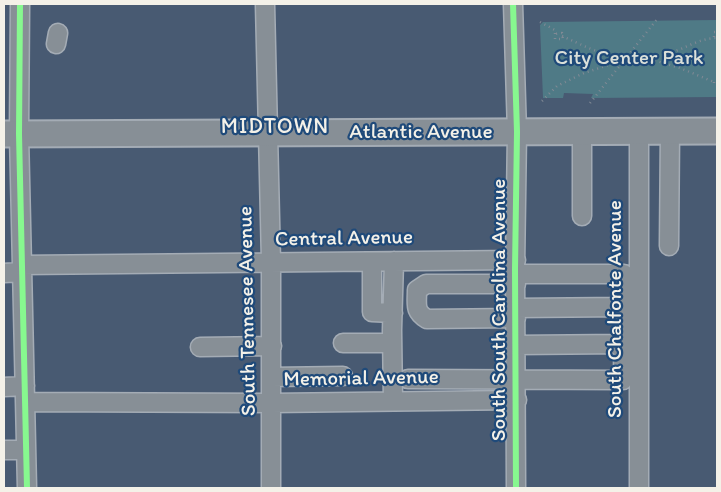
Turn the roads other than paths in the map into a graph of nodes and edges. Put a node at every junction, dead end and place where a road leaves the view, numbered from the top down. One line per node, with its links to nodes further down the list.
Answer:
1 (20, 4): 10 (street)
2 (265, 4): 9 (street, South Tennesee Avenue)
3 (513, 4): 8 (street, South South Carolina Avenue)
4 (582, 131): 5 (highway, Atlantic Avenue); 8 (highway, Atlantic Avenue); 11 (street)
5 (639, 131): 6 (highway, Atlantic Avenue); 42 (street, South Chalfonte Avenue)
6 (670, 131): 7 (highway, Atlantic Avenue); 12 (street)
7 (717, 131)
8 (517, 132): 9 (highway, Atlantic Avenue); 17 (street, South South Carolina Avenue)
9 (268, 133): 10 (highway, Atlantic Avenue); 14 (street, South Tennesee Avenue)
10 (12, 134): 16 (street)
11 (582, 216)
12 (669, 246)
13 (394, 261): 15 (street, Central Avenue); 17 (street, Central Avenue); 20 (street)
14 (271, 262): 15 (street, Central Avenue); 16 (street, Central Avenue); 26 (street, South Tennesee Avenue)
15 (372, 262): 20 (street)
16 (22, 268): 18 (street, Central Avenue); 33 (street)
17 (516, 272): 19 (street); 21 (street, South South Carolina Avenue); 21 (street)
18 (4, 273)
19 (624, 307): 21 (street); 24 (street)
20 (393, 312): 23 (street)
21 (516, 313): 25 (street, South South Carolina Avenue)
22 (343, 343): 23 (street)
23 (392, 343): 35 (street)
24 (624, 344): 25 (street); 31 (street)
25 (516, 345): 31 (street, South South Carolina Avenue)
26 (272, 346): 27 (street); 29 (street, South Tennesee Avenue)
27 (200, 347)
28 (344, 376): 29 (street)
29 (272, 377): 36 (street, South Tennesee Avenue)
30 (408, 379): 31 (street)
31 (517, 380): 34 (street, South South Carolina Avenue)
32 (4, 387): 33 (street, Memorial Avenue)
33 (25, 394): 36 (street, Memorial Avenue); 38 (street)
34 (517, 400): 35 (street, Memorial Avenue); 41 (street, South South Carolina Avenue)
35 (393, 401): 36 (street, Memorial Avenue)
36 (272, 403): 40 (street, South Tennesee Avenue)
37 (4, 450): 38 (street)
38 (26, 450): 39 (street)
39 (27, 488)
40 (271, 488)
41 (516, 488)
42 (639, 488)

